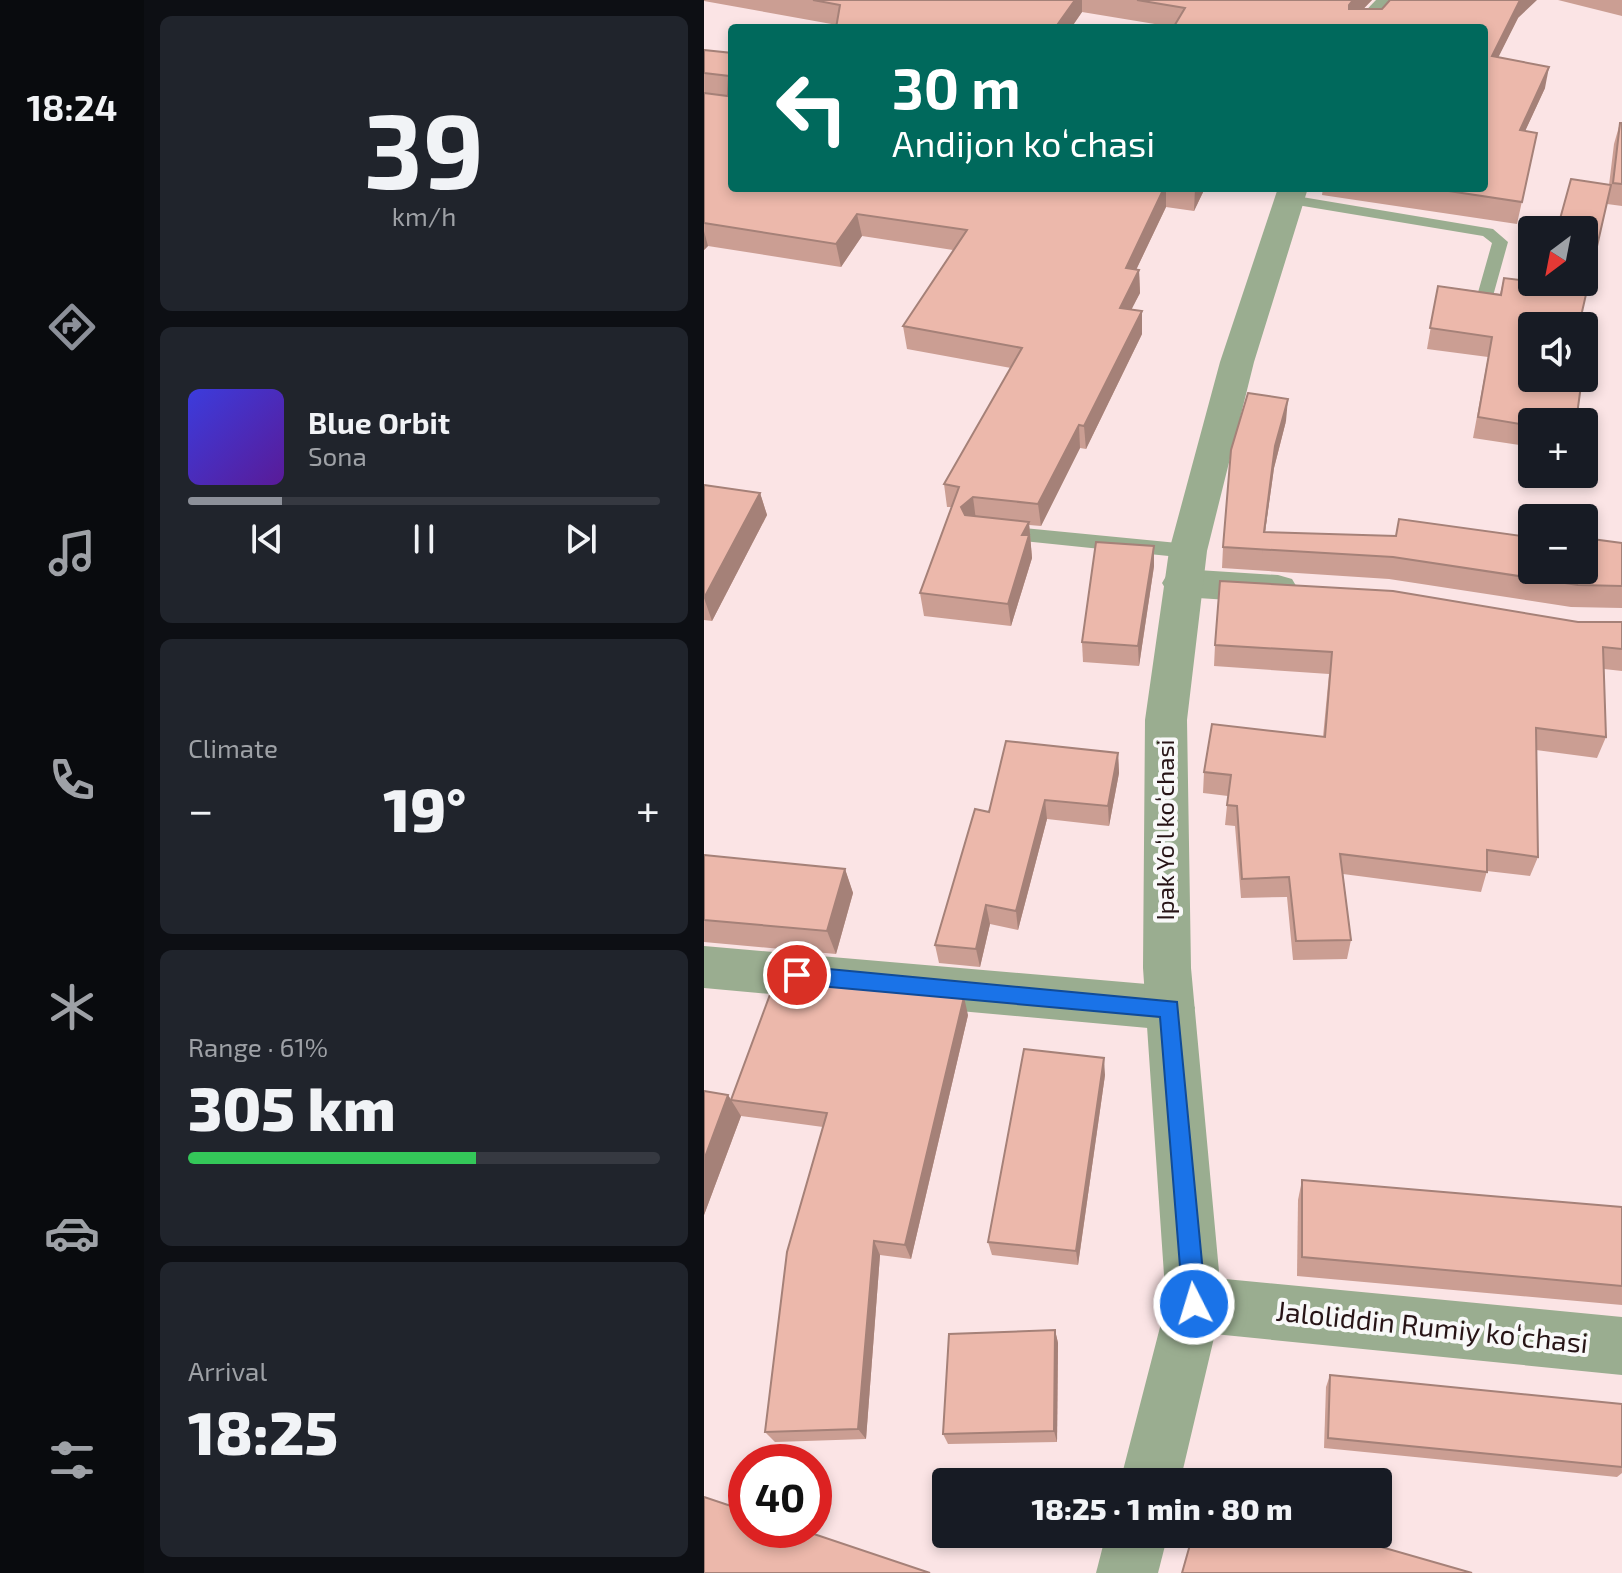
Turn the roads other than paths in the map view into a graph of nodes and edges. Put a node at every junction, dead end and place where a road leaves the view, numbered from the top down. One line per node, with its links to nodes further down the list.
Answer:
1 (1391, 0): 2 (street)
2 (1366, 24)
3 (1292, 194): 4 (lane); 6 (street, Ipak Yoʻl koʻchasi)
4 (1485, 296)
5 (976, 530): 6 (lane)
6 (1185, 567): 7 (street); 9 (street, Ipak Yoʻl koʻchasi)
7 (1309, 591)
8 (704, 967): 9 (street)
9 (1170, 1008): 10 (street, Ipak Yoʻl koʻchasi)
10 (1194, 1304): 11 (street, Jaloliddin Rumiy koʻchasi); 12 (street, Ipak Yoʻl koʻchasi)
11 (1622, 1346)
12 (1153, 1468)
13 (1133, 1548): 14 (street)
14 (1127, 1573)

